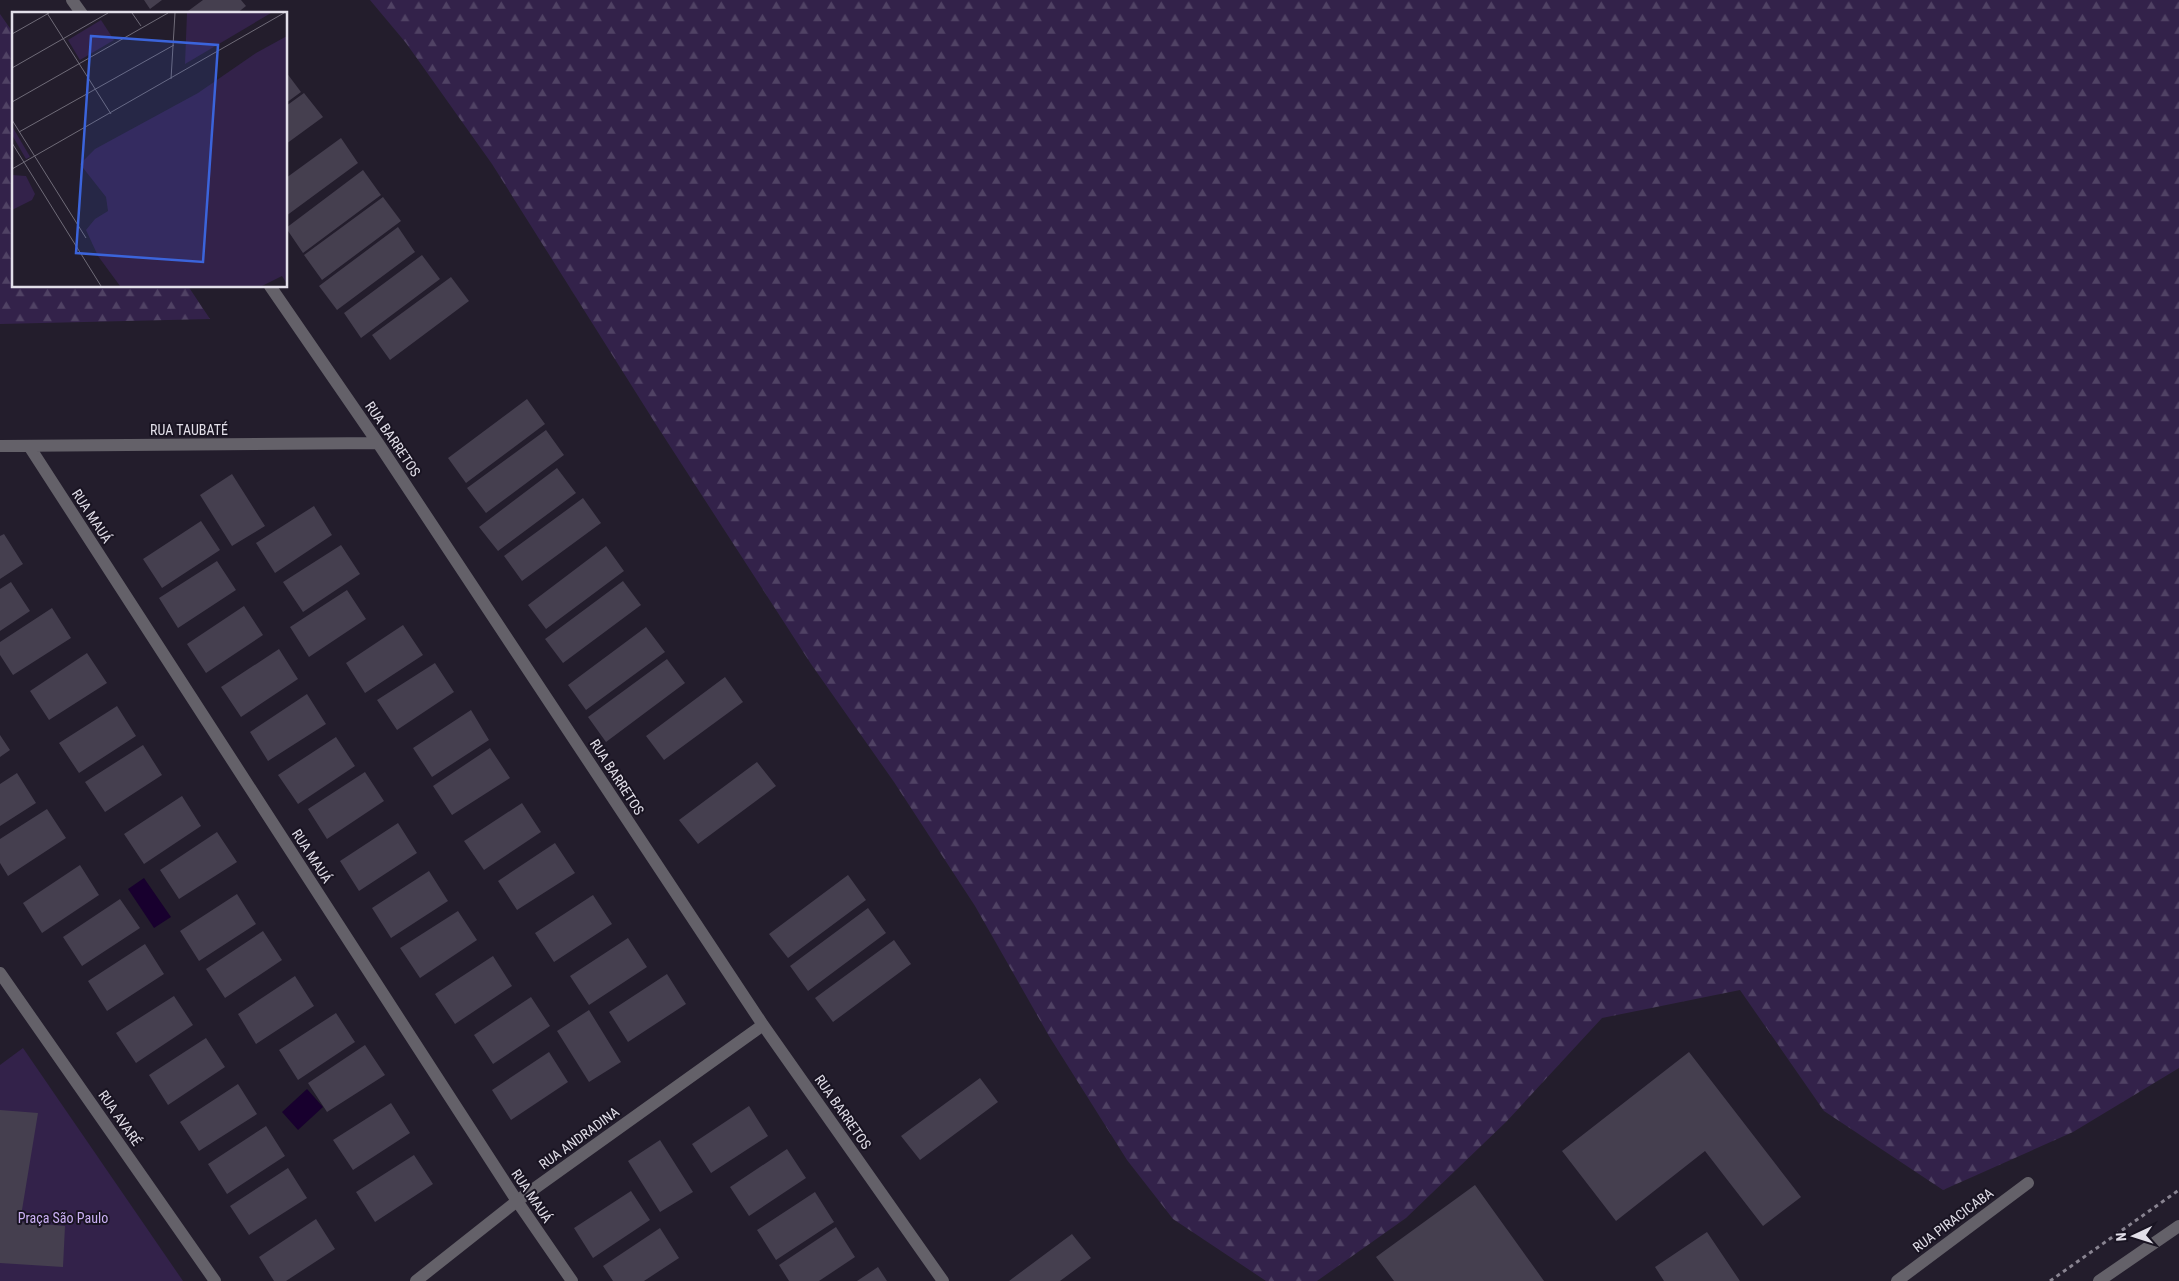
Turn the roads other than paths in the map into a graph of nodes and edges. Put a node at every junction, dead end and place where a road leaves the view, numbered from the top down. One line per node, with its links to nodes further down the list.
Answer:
1 (72, 0): 2 (street)
2 (81, 12)
3 (271, 288): 4 (street, RUA BARRETOS)
4 (378, 443): 6 (street, RUA TAUBATÉ); 8 (street, RUA BARRETOS)
5 (0, 446): 6 (street, RUA TAUBATÉ)
6 (29, 446): 10 (street, RUA MAUÁ)
7 (0, 973): 12 (street, RUA AVARÉ)
8 (763, 1025): 10 (street, RUA ANDRADINA); 15 (street, RUA BARRETOS)
9 (2028, 1183): 16 (street, RUA PIRACICABA)
10 (517, 1201): 13 (street, RUA ANDRADINA); 14 (street, RUA MAUÁ)
11 (2179, 1226): 17 (street)
12 (215, 1281)
13 (416, 1281)
14 (572, 1281)
15 (943, 1281)
16 (1897, 1281)
17 (2099, 1281)

